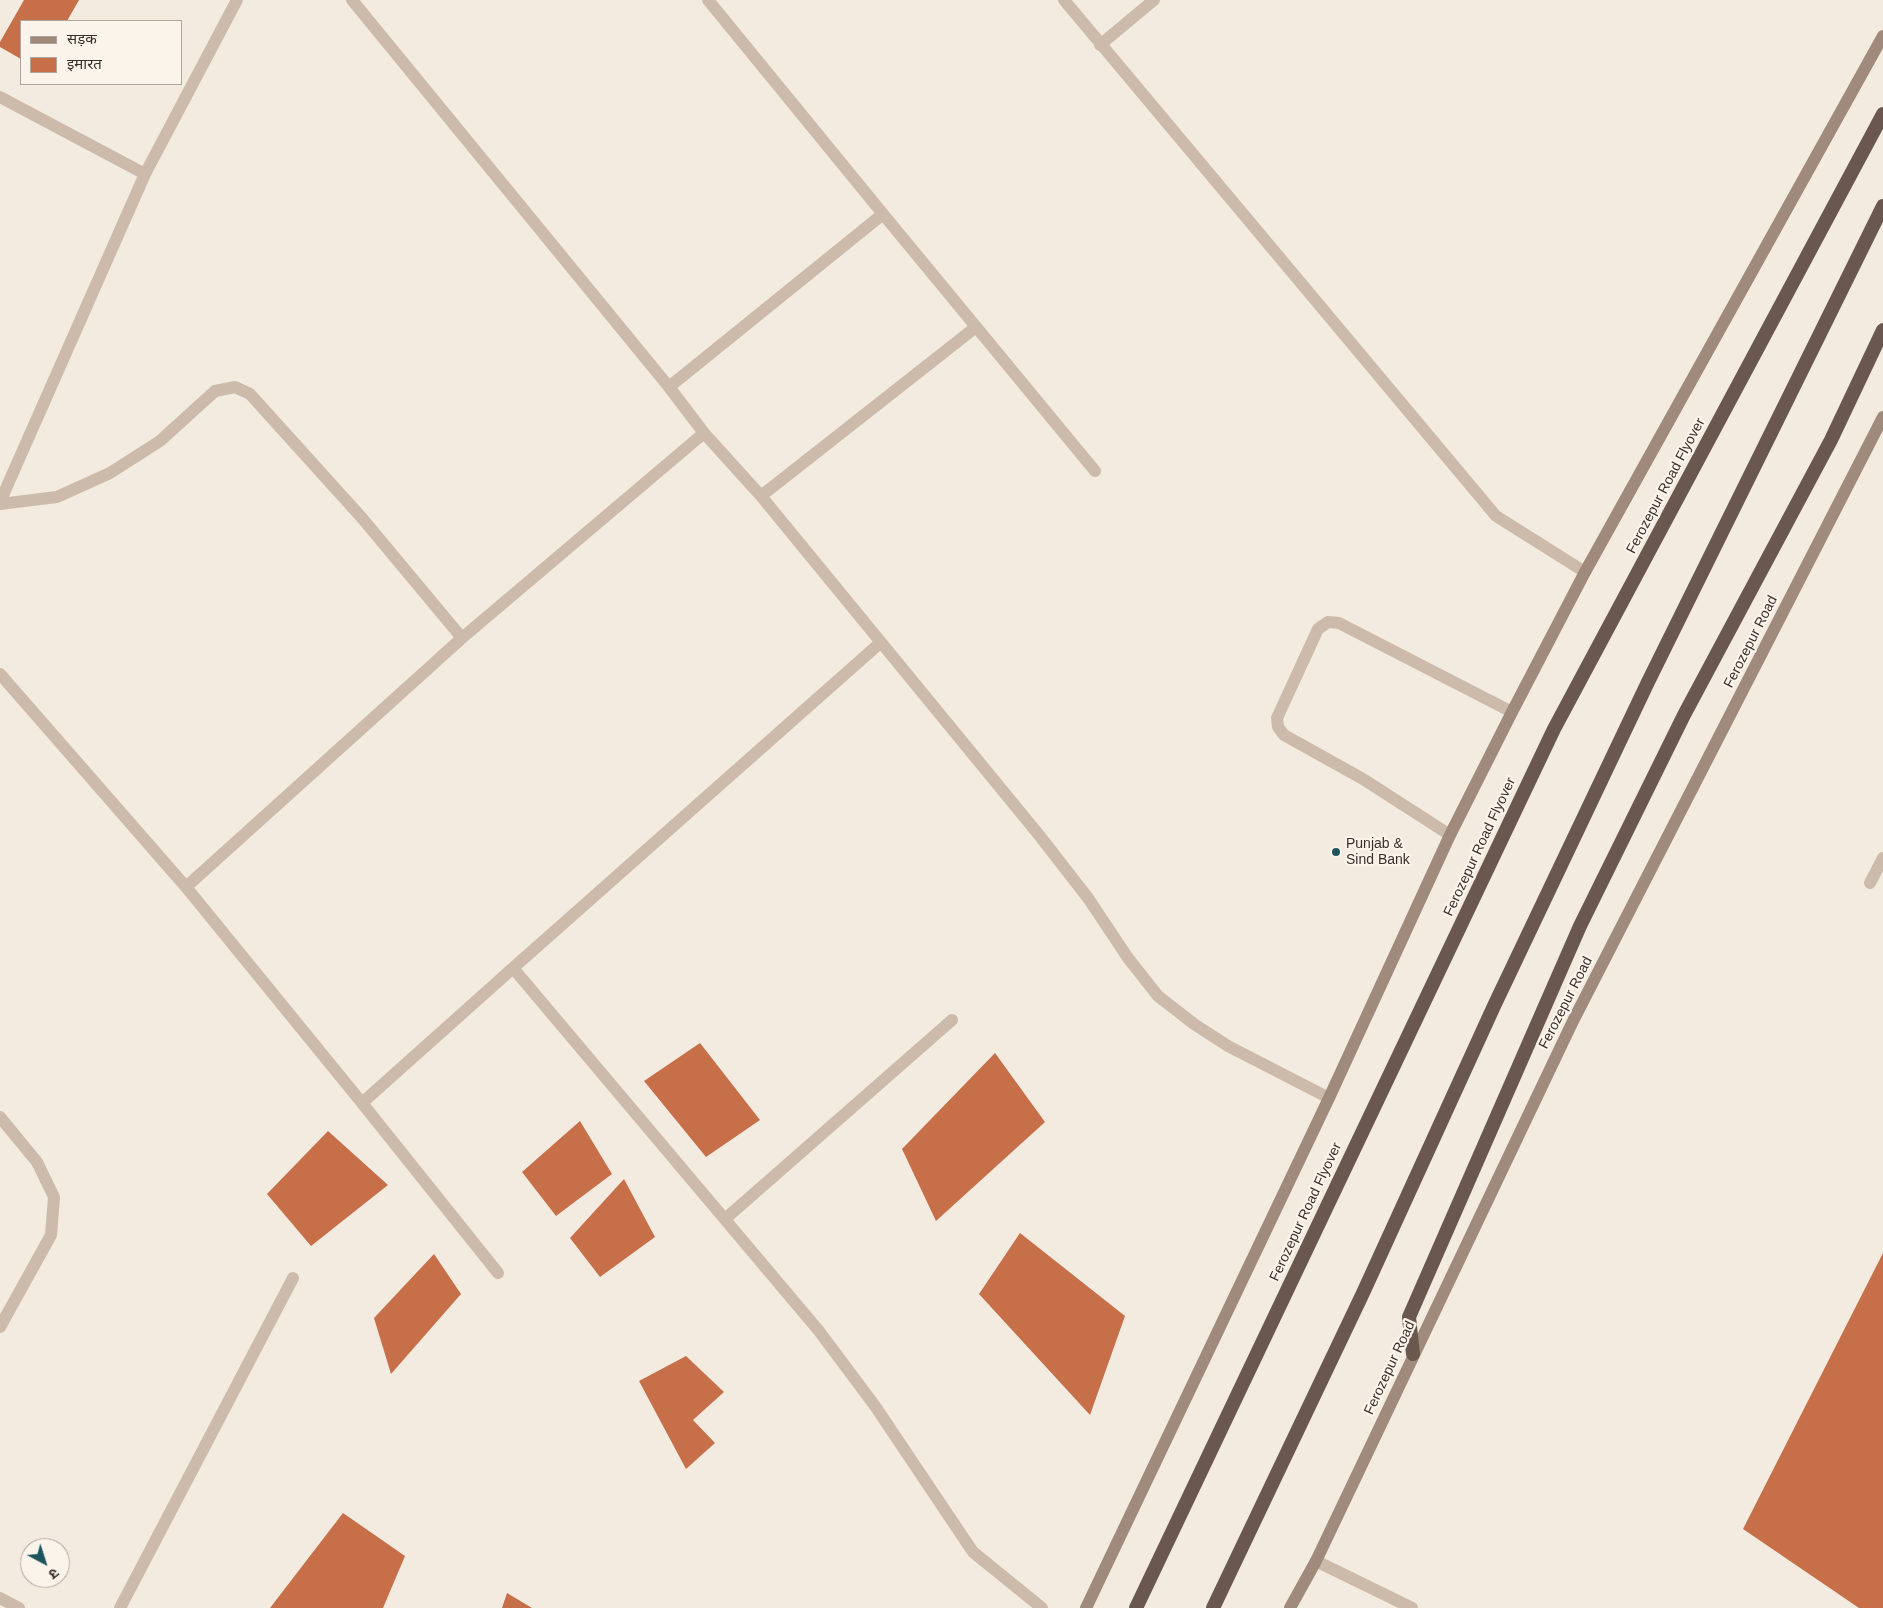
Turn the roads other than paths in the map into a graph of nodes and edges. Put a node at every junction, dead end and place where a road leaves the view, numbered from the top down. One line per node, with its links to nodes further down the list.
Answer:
1 (237, 0): 10 (street)
2 (352, 0): 15 (street)
3 (708, 0): 12 (street)
4 (1064, 0): 7 (street)
5 (1154, 0): 7 (street)
6 (1883, 36): 21 (main road)
7 (1100, 45): 21 (street)
8 (0, 97): 10 (street)
9 (1883, 114): 46 (highway, Ferozepur Road Flyover)
10 (145, 174): 20 (street)
11 (1883, 206): 47 (highway)
12 (883, 214): 13 (street); 15 (street)
13 (976, 326): 18 (street); 19 (street)
14 (1883, 330): 39 (highway)
15 (669, 387): 17 (street)
16 (1883, 417): 39 (main road, Ferozepur Road)
17 (704, 433): 19 (street); 22 (street)
18 (1095, 470)
19 (761, 496): 23 (street)
20 (0, 503): 22 (street)
21 (1585, 572): 25 (main road)
22 (462, 638): 29 (street)
23 (880, 643): 30 (street); 32 (street)
24 (0, 674): 29 (street)
25 (1512, 712): 26 (main road); 26 (street)
26 (1450, 835): 32 (main road)
27 (1883, 858): 28 (street)
28 (1870, 882)
29 (186, 887): 33 (street)
30 (513, 968): 33 (street); 35 (street)
31 (952, 1020): 35 (street)
32 (1329, 1098): 45 (main road)
33 (362, 1103): 36 (street)
34 (0, 1117): 38 (street)
35 (725, 1219): 44 (street)
36 (498, 1273)
37 (293, 1278): 43 (street)
38 (0, 1327)
39 (1413, 1354): 40 (main road, Ferozepur Road)
40 (1316, 1561): 48 (main road, Ferozepur Road); 49 (street)
41 (0, 1598): 42 (street)
42 (19, 1608)
43 (120, 1608)
44 (1042, 1608)
45 (1086, 1608)
46 (1136, 1608)
47 (1212, 1608)
48 (1290, 1608)
49 (1412, 1608)

